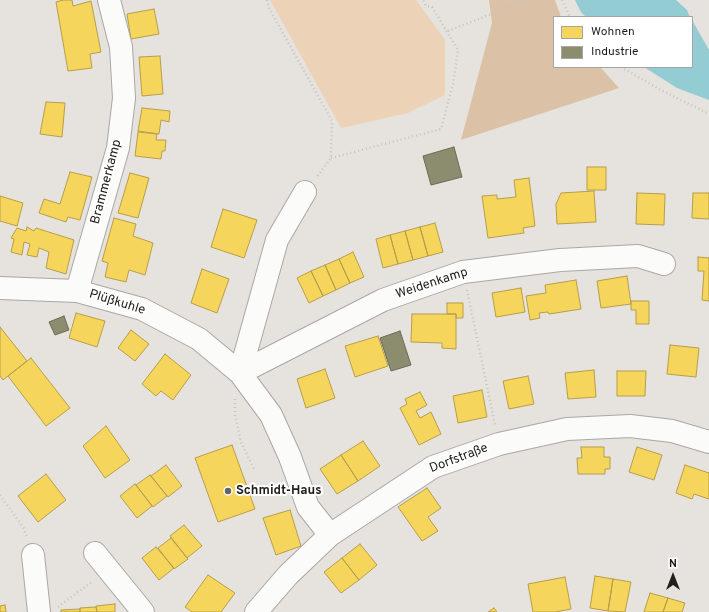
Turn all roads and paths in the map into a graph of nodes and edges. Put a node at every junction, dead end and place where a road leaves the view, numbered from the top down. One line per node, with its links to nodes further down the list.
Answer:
1 (109, 0): 15 (street, Brammerkamp)
2 (267, 0): 10 (path)
3 (422, 0): 7 (path)
4 (527, 0): 7 (path)
5 (562, 0): 6 (path)
6 (570, 16)
7 (448, 31): 10 (path)
8 (623, 68): 9 (path)
9 (709, 114)
10 (331, 158): 11 (path)
11 (305, 192): 16 (street)
12 (664, 264): 13 (street, Weidenkamp)
13 (463, 272): 16 (street, Weidenkamp); 18 (path)
14 (0, 288): 15 (street, Plüßkuhle)
15 (77, 291): 16 (street, Plüßkuhle)
16 (240, 373): 19 (path); 21 (street, Plüßkuhle)
17 (709, 442): 18 (street, Dorfstraße)
18 (499, 444): 21 (street, Dorfstraße)
19 (254, 469)
20 (0, 495): 22 (path)
21 (330, 535): 26 (street, Dorfstraße)
22 (33, 555): 24 (street)
23 (102, 561): 24 (path); 25 (street)
24 (48, 610)
25 (143, 612)
26 (256, 612)

